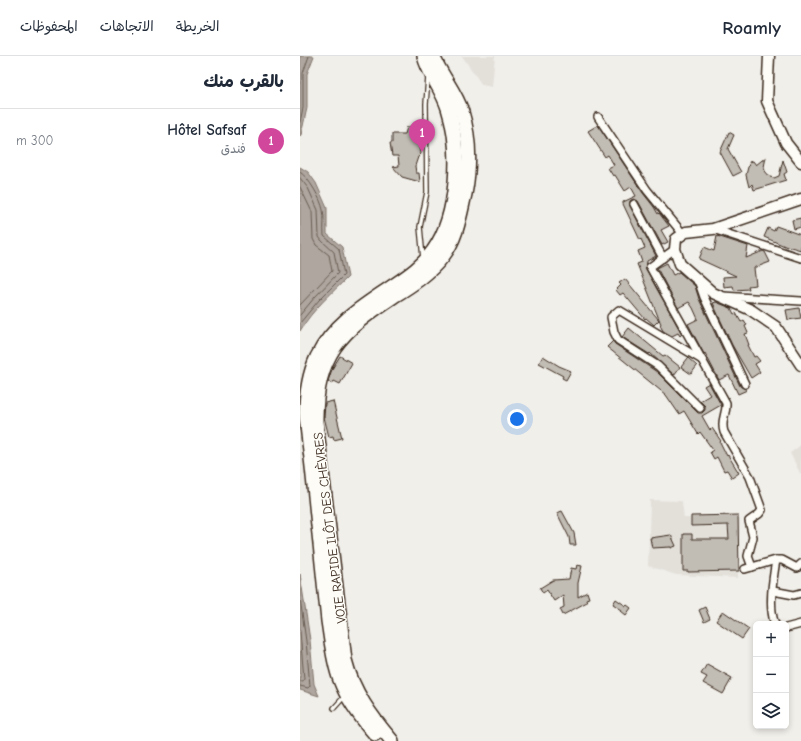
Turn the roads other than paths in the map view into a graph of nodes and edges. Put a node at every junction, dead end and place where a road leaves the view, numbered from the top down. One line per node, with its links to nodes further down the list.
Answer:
1 (431, 56): 3 (highway, VOIE RAPIDE ILÔT DES CHÈVRES); 31 (highway, VOIE RAPIDE ILÔT DES CHÈVRES)
2 (770, 56): 5 (street)
3 (429, 70): 13 (lane); 13 (highway, VOIE RAPIDE ILÔT DES CHÈVRES)
4 (598, 117): 9 (street)
5 (801, 162)
6 (801, 199): 8 (street)
7 (634, 204): 11 (street)
8 (713, 229): 9 (street); 12 (street)
9 (683, 234): 10 (street)
10 (675, 248): 11 (street); 14 (street)
11 (663, 258): 17 (street)
12 (801, 258)
13 (423, 263): 28 (highway, VOIE RAPIDE ILÔT DES CHÈVRES)
14 (698, 280): 15 (street); 19 (street)
15 (719, 296): 16 (street); 18 (street)
16 (801, 301)
17 (702, 360): 20 (street); 21 (street)
18 (801, 365)
19 (745, 384)
20 (700, 408)
21 (776, 560): 22 (street); 23 (street)
22 (801, 564)
23 (773, 591): 24 (street); 25 (street)
24 (801, 593)
25 (774, 621)
26 (801, 624): 27 (street)
27 (789, 627)
28 (346, 694): 29 (lane); 30 (highway, VOIE RAPIDE ILÔT DES CHÈVRES)
29 (334, 708)
30 (381, 741)
31 (392, 741)

